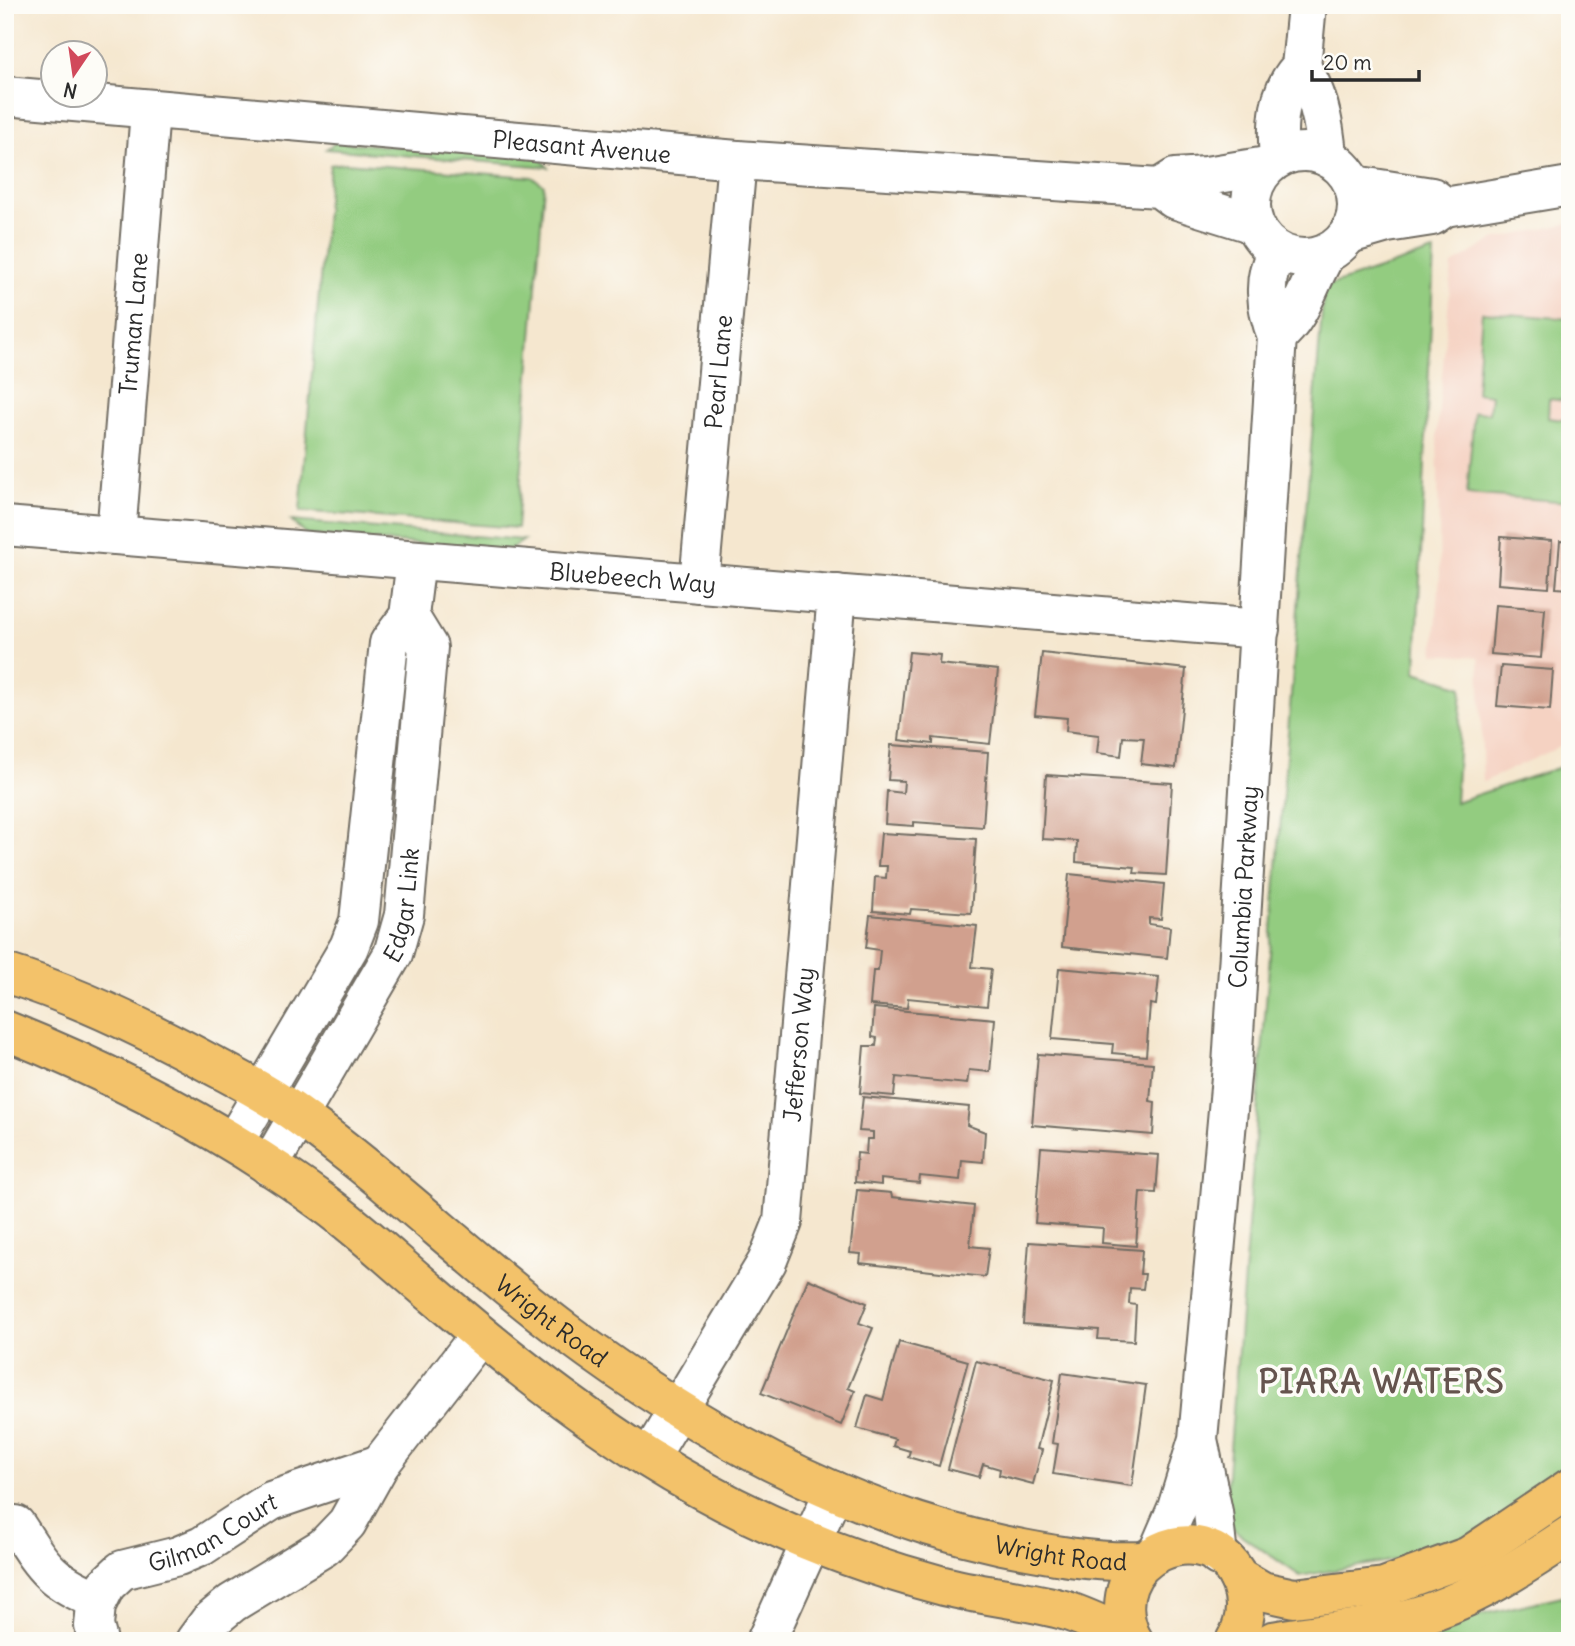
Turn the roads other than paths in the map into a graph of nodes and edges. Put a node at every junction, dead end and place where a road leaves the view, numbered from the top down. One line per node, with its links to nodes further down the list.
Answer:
1 (1307, 5): 2 (street)
2 (1301, 67): 5 (street); 7 (street)
3 (5, 96): 4 (street, Pleasant Avenue)
4 (150, 111): 6 (street, Pleasant Avenue); 16 (street, Truman Lane)
5 (1327, 157): 7 (street); 8 (street)
6 (737, 160): 10 (street, Pleasant Avenue); 18 (street, Pearl Lane)
7 (1273, 162): 10 (street, Pleasant Avenue); 12 (street)
8 (1354, 185): 11 (street); 13 (street)
9 (1570, 186): 11 (street)
10 (1159, 188): 12 (street, Pleasant Avenue)
11 (1445, 207): 13 (street)
12 (1266, 238): 13 (street); 14 (street, Columbia Parkway)
13 (1338, 244): 14 (street)
14 (1276, 336): 21 (street, Columbia Parkway)
15 (5, 526): 16 (street, Bluebeech Way)
16 (116, 535): 17 (street, Bluebeech Way)
17 (416, 560): 18 (street, Bluebeech Way); 20 (street)
18 (699, 583): 19 (street, Bluebeech Way)
19 (837, 594): 21 (street, Bluebeech Way); 29 (street, Jefferson Way)
20 (410, 616): 24 (street, Edgar Link); 25 (street, Edgar Link)
21 (1260, 629): 30 (street, Columbia Parkway)
22 (5, 973): 24 (main road, Wright Road)
23 (5, 1030): 26 (main road)
24 (263, 1092): 25 (main road, Wright Road); 26 (street, Edgar Link)
25 (299, 1116): 27 (street, Edgar Link); 29 (main road, Wright Road)
26 (234, 1142): 27 (main road)
27 (268, 1166): 28 (main road)
28 (480, 1335): 31 (main road); 32 (street)
29 (678, 1409): 31 (street, Jefferson Way); 34 (main road, Wright Road)
30 (1198, 1439): 38 (street, Columbia Parkway); 39 (street, Columbia Parkway)
31 (649, 1458): 37 (main road)
32 (380, 1464): 40 (street, Gilman Court); 42 (street)
33 (1570, 1488): 39 (main road)
34 (834, 1491): 37 (street); 38 (main road, Wright Road)
35 (16, 1525): 40 (street)
36 (1570, 1535): 46 (main road)
37 (811, 1542): 43 (street); 44 (main road)
38 (1151, 1556): 39 (main road, Wright Road); 44 (main road)
39 (1228, 1566): 45 (main road)
40 (98, 1600): 41 (street)
41 (98, 1641)
42 (195, 1641)
43 (766, 1641)
44 (1133, 1641)
45 (1235, 1641)
46 (1273, 1641)

